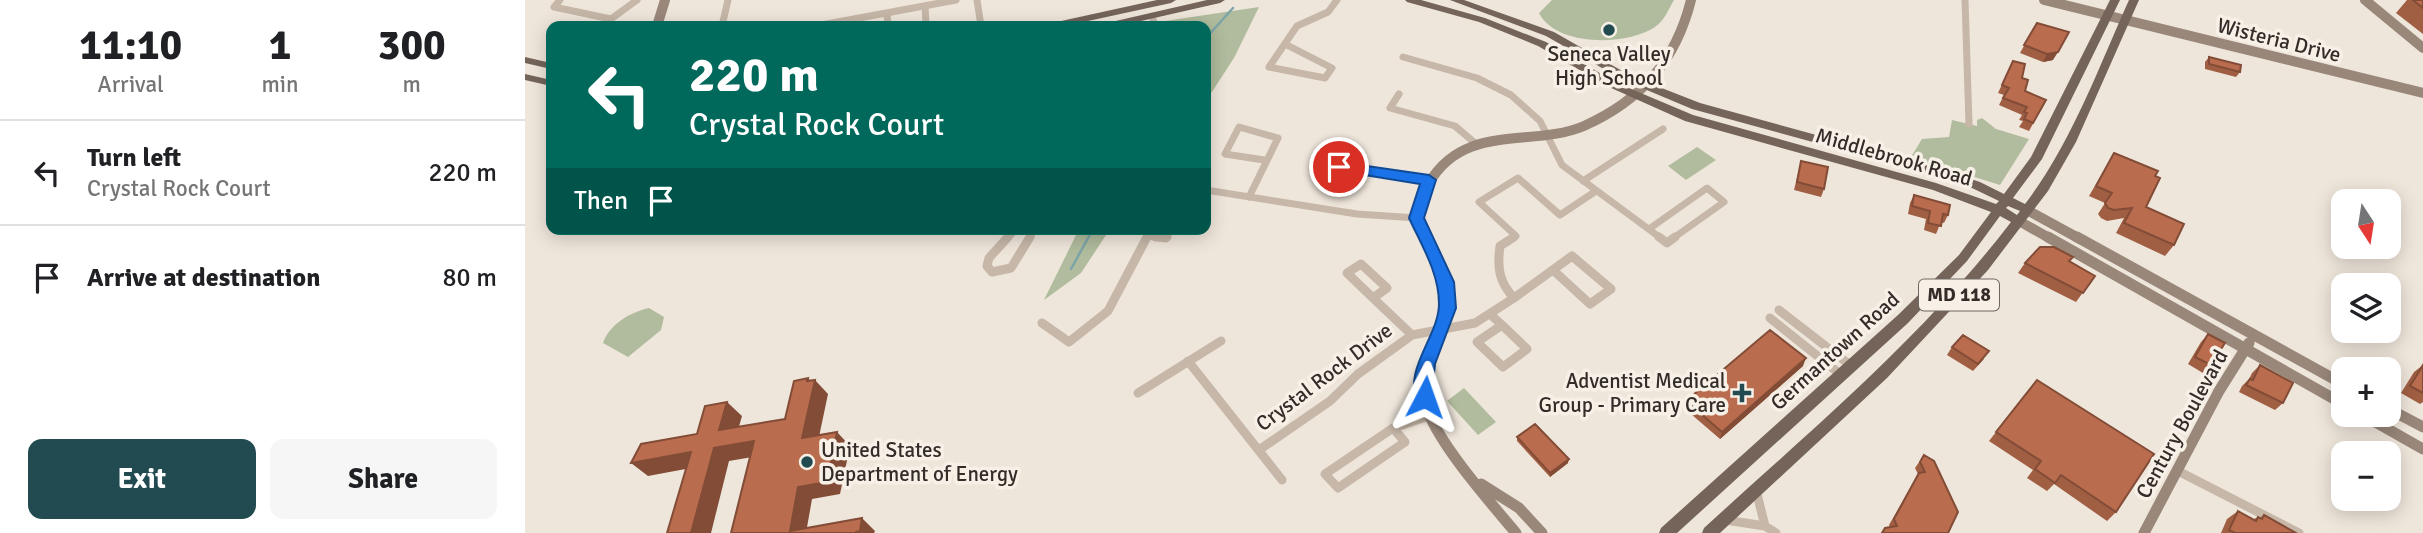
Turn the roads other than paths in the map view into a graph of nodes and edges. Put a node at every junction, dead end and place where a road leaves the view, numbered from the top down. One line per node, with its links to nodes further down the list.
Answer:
1 (560, 0): 2 (street)
2 (637, 0)
3 (665, 0): 23 (street)
4 (728, 0): 24 (street)
5 (956, 0): 19 (street)
6 (977, 0): 28 (street)
7 (1171, 0): 18 (main road)
8 (1220, 0): 30 (main road)
9 (1337, 0): 31 (street)
10 (1410, 0): 39 (main road, Middlebrook Road)
11 (1455, 0): 38 (main road, Middlebrook Road)
12 (1691, 0): 38 (street)
13 (1965, 0): 42 (street)
14 (2044, 0): 21 (street, Wisteria Drive)
15 (2115, 0): 21 (main road, Germantown Road / MD 118)
16 (2134, 0): 22 (main road, MD 118)
17 (2366, 0): 32 (street)
18 (1146, 2): 29 (main road)
19 (925, 6): 20 (street); 27 (street)
20 (887, 13): 25 (street); 26 (street)
21 (2109, 16): 22 (street, Wisteria Drive); 55 (main road, Germantown Road / MD 118)
22 (2126, 20): 40 (street, Wisteria Drive); 56 (main road, MD 118)
23 (659, 21)
24 (723, 21)
25 (843, 21)
26 (888, 21)
27 (926, 21)
28 (980, 21)
29 (1072, 21)
30 (1153, 21)
31 (1285, 44): 31 (street)
32 (2423, 48)
33 (1403, 57): 44 (street)
34 (525, 60): 35 (main road)
35 (546, 65)
36 (526, 78): 37 (main road)
37 (546, 82)
38 (1642, 84): 39 (street); 48 (main road, Middlebrook Road)
39 (1631, 93): 44 (street); 47 (main road, Middlebrook Road)
40 (2423, 93)
41 (1399, 94): 45 (street)
42 (1969, 124)
43 (1663, 129): 51 (street)
44 (1546, 135): 45 (street); 51 (street)
45 (1476, 144): 50 (street)
46 (1264, 160): 46 (street); 54 (street)
47 (1850, 163): 48 (main road); 55 (main road, Middlebrook Road)
48 (1915, 166): 55 (main road, Middlebrook Road)
49 (1339, 167): 50 (street)
50 (1429, 180): 57 (street)
51 (1583, 181): 53 (street)
52 (1211, 191): 54 (street)
53 (1596, 191): 58 (street); 64 (street)
54 (1249, 197): 57 (street)
55 (2003, 205): 56 (main road, Middlebrook Road); 76 (main road, Germantown Road / MD 118)
56 (2023, 215): 72 (street, Middlebrook Road); 74 (street, Middlebrook Road); 90 (main road, MD 118)
57 (1417, 218): 70 (street)
58 (1649, 229): 58 (street)
59 (1010, 235): 60 (street)
60 (1031, 235)
61 (1148, 235): 68 (street)
62 (1553, 270): 62 (street, Crystal Rock Drive); 64 (street, Crystal Rock Drive)
63 (1373, 298): 63 (street, Crystal Rock Drive); 71 (street, Crystal Rock Drive)
64 (1514, 298): 66 (street, Crystal Rock Drive)
65 (1779, 310): 76 (street)
66 (1491, 315): 69 (street); 70 (street, Crystal Rock Drive)
67 (1770, 318): 76 (street)
68 (1042, 323)
69 (1502, 325): 69 (street)
70 (1442, 329): 71 (street, Crystal Rock Drive); 81 (street)
71 (1412, 335): 86 (street, Crystal Rock Drive)
72 (2253, 335): 74 (street, Century Boulevard); 77 (street, Middlebrook Road)
73 (1221, 341): 75 (street)
74 (2245, 349): 79 (street, Middlebrook Road); 87 (street, Century Boulevard)
75 (1188, 361): 78 (street); 86 (street, Crystal Rock Drive)
76 (1845, 369): 95 (main road, Germantown Road / MD 118)
77 (2331, 377)
78 (1138, 393)
79 (2331, 397)
80 (2401, 415): 83 (street)
81 (1429, 416): 84 (street); 89 (street)
82 (2384, 427): 85 (street)
83 (2423, 427)
84 (1393, 429): 84 (street)
85 (2423, 449)
86 (1259, 450): 88 (street, Crystal Rock Drive)
87 (2178, 471): 98 (street, Century Boulevard); 99 (street)
88 (1282, 480)
89 (1476, 481): 93 (street); 94 (street)
90 (1756, 490): 91 (main road, MD 118); 92 (street)
91 (1724, 520): 92 (street); 96 (main road, MD 118)
92 (1765, 526): 97 (street)
93 (1516, 533)
94 (1542, 533)
95 (1666, 533)
96 (1710, 533)
97 (1776, 533)
98 (2144, 533)
99 (2299, 533)

